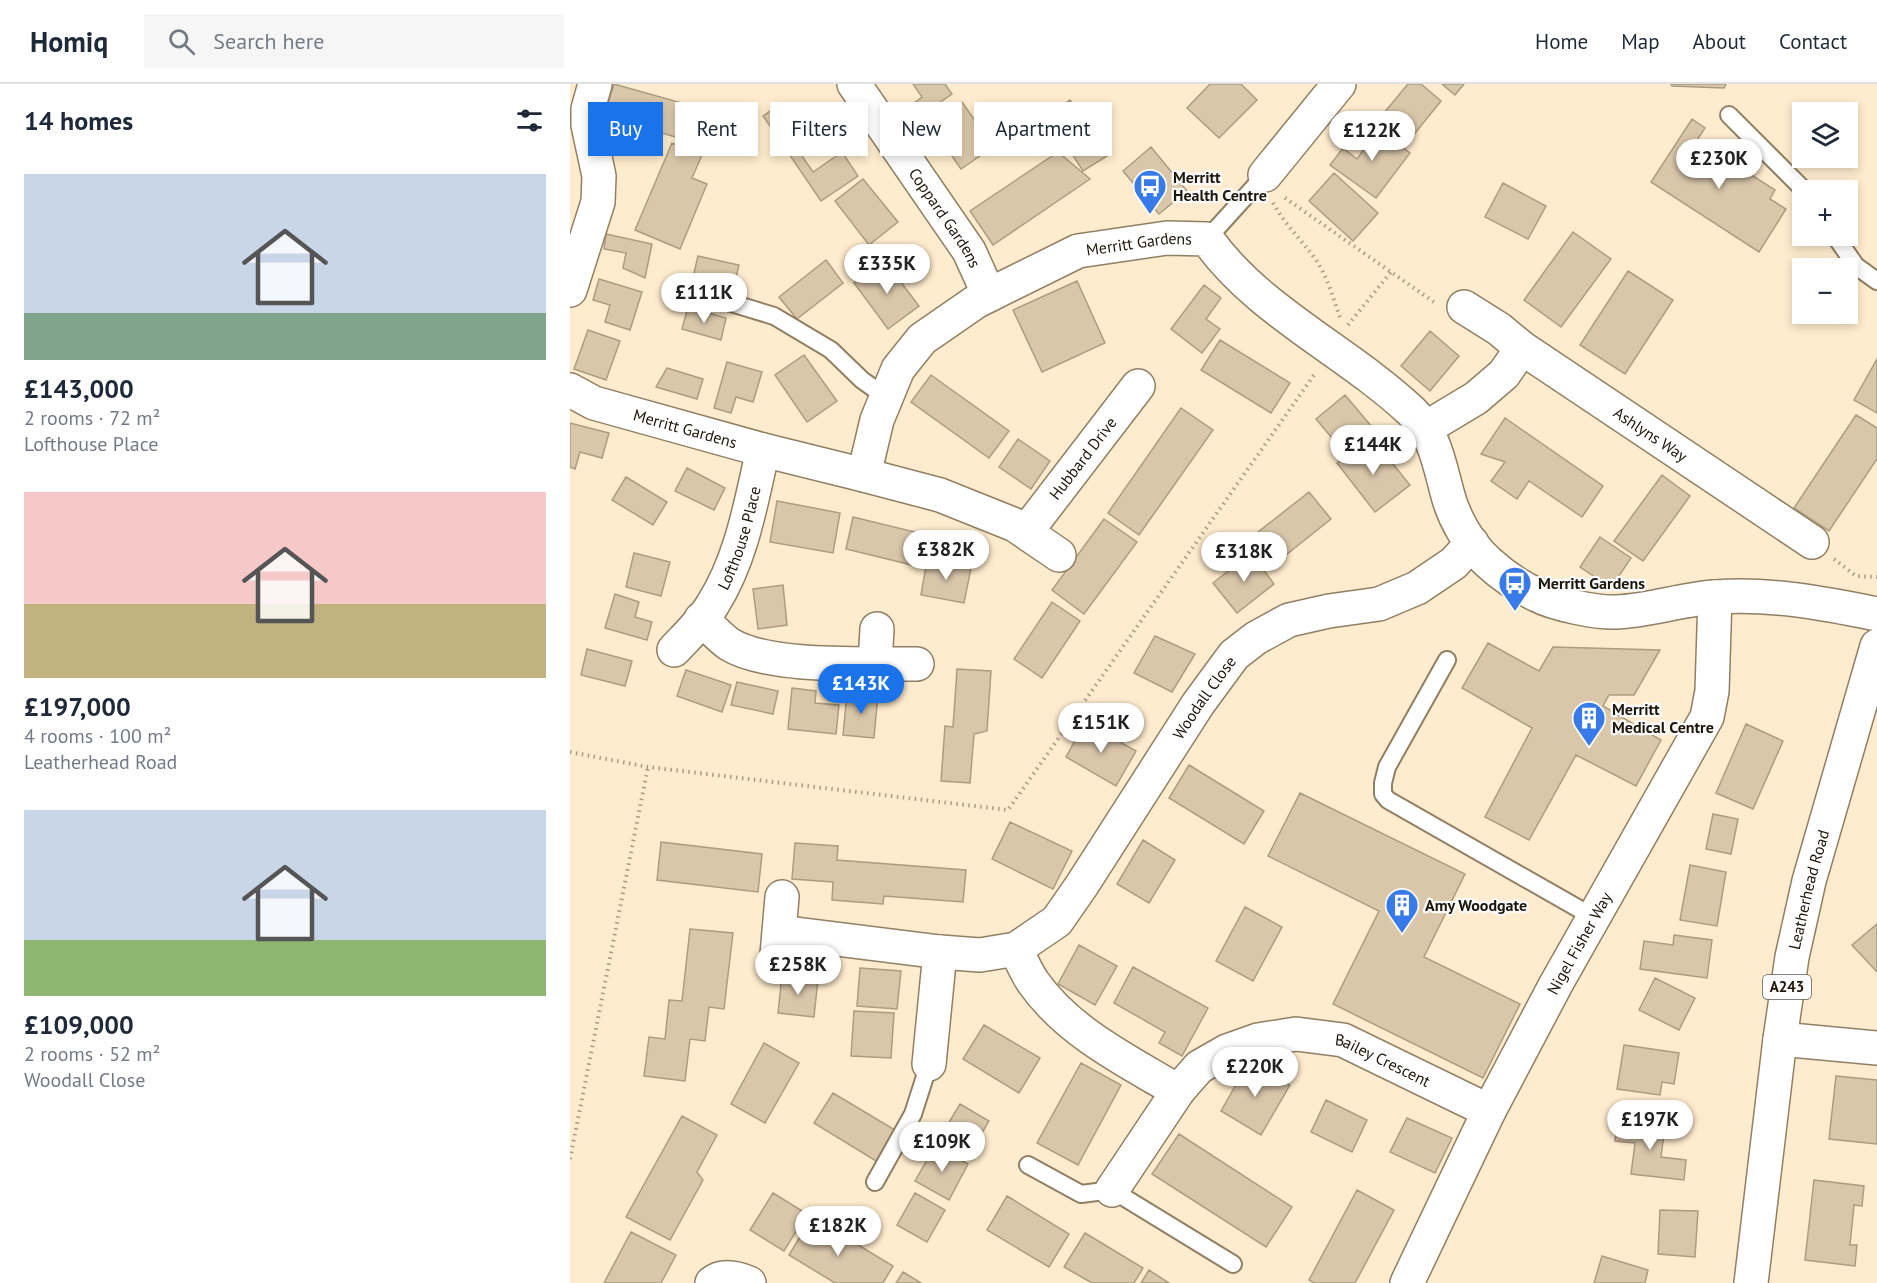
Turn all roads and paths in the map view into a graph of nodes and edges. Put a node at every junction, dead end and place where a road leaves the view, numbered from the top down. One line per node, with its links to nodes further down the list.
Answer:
1 (595, 84): 11 (main road)
2 (854, 84): 12 (main road, Coppard Gardens)
3 (1339, 84): 5 (main road)
4 (1729, 115): 6 (lane)
5 (1270, 179): 7 (lane); 9 (path); 9 (path)
6 (1794, 180)
7 (1207, 239): 12 (main road, Merritt Gardens); 16 (main road, Merritt Gardens)
8 (1842, 246): 10 (lane)
9 (1391, 272): 14 (path)
10 (1877, 281)
11 (570, 290)
12 (990, 295): 19 (main road, Merritt Gardens)
13 (708, 296): 19 (lane)
14 (1464, 307): 15 (main road, Ashlyns Way)
15 (1512, 328): 20 (main road); 24 (main road, Ashlyns Way)
16 (1332, 349): 20 (main road, Merritt Gardens); 38 (path)
17 (1138, 386): 23 (main road, Hubbard Drive)
18 (570, 390): 21 (main road, Merritt Gardens)
19 (886, 397): 22 (main road, Merritt Gardens)
20 (1426, 428): 25 (main road, Merritt Gardens)
21 (763, 450): 22 (main road, Merritt Gardens); 30 (main road, Lofthouse Place)
22 (864, 475): 23 (main road)
23 (1026, 532): 26 (main road)
24 (1812, 542): 27 (path)
25 (1472, 543): 28 (main road, Merritt Gardens); 42 (main road, Woodall Close)
26 (1059, 555)
27 (1877, 577)
28 (1715, 597): 29 (main road, Merritt Gardens); 40 (main road, Nigel Fisher Way)
29 (1877, 614)
30 (701, 618): 33 (main road, Lofthouse Place); 35 (main road)
31 (877, 629): 35 (main road)
32 (1877, 646): 45 (main road, Leatherhead Road / A243)
33 (674, 650)
34 (1447, 660): 40 (lane)
35 (875, 663): 36 (main road)
36 (917, 664)
37 (570, 752): 38 (path)
38 (648, 767): 50 (path)
39 (782, 897): 41 (main road)
40 (1594, 918): 49 (main road, Nigel Fisher Way)
41 (780, 932): 43 (main road, Woodall Close); 44 (main road)
42 (1016, 949): 43 (main road, Woodall Close); 48 (main road)
43 (940, 952): 47 (main road)
44 (776, 966)
45 (1780, 1039): 46 (main road); 58 (main road, Leatherhead Road / A243)
46 (1877, 1048)
47 (929, 1064): 52 (lane)
48 (1178, 1091): 49 (main road, Bailey Crescent); 53 (main road, Bailey Crescent)
49 (1489, 1111): 57 (main road, Nigel Fisher Way)
50 (570, 1159)
51 (1028, 1165): 53 (lane)
52 (875, 1182)
53 (1112, 1190): 54 (lane)
54 (1233, 1264)
55 (712, 1283): 56 (main road)
56 (748, 1283)
57 (1407, 1283)
58 (1751, 1283)

